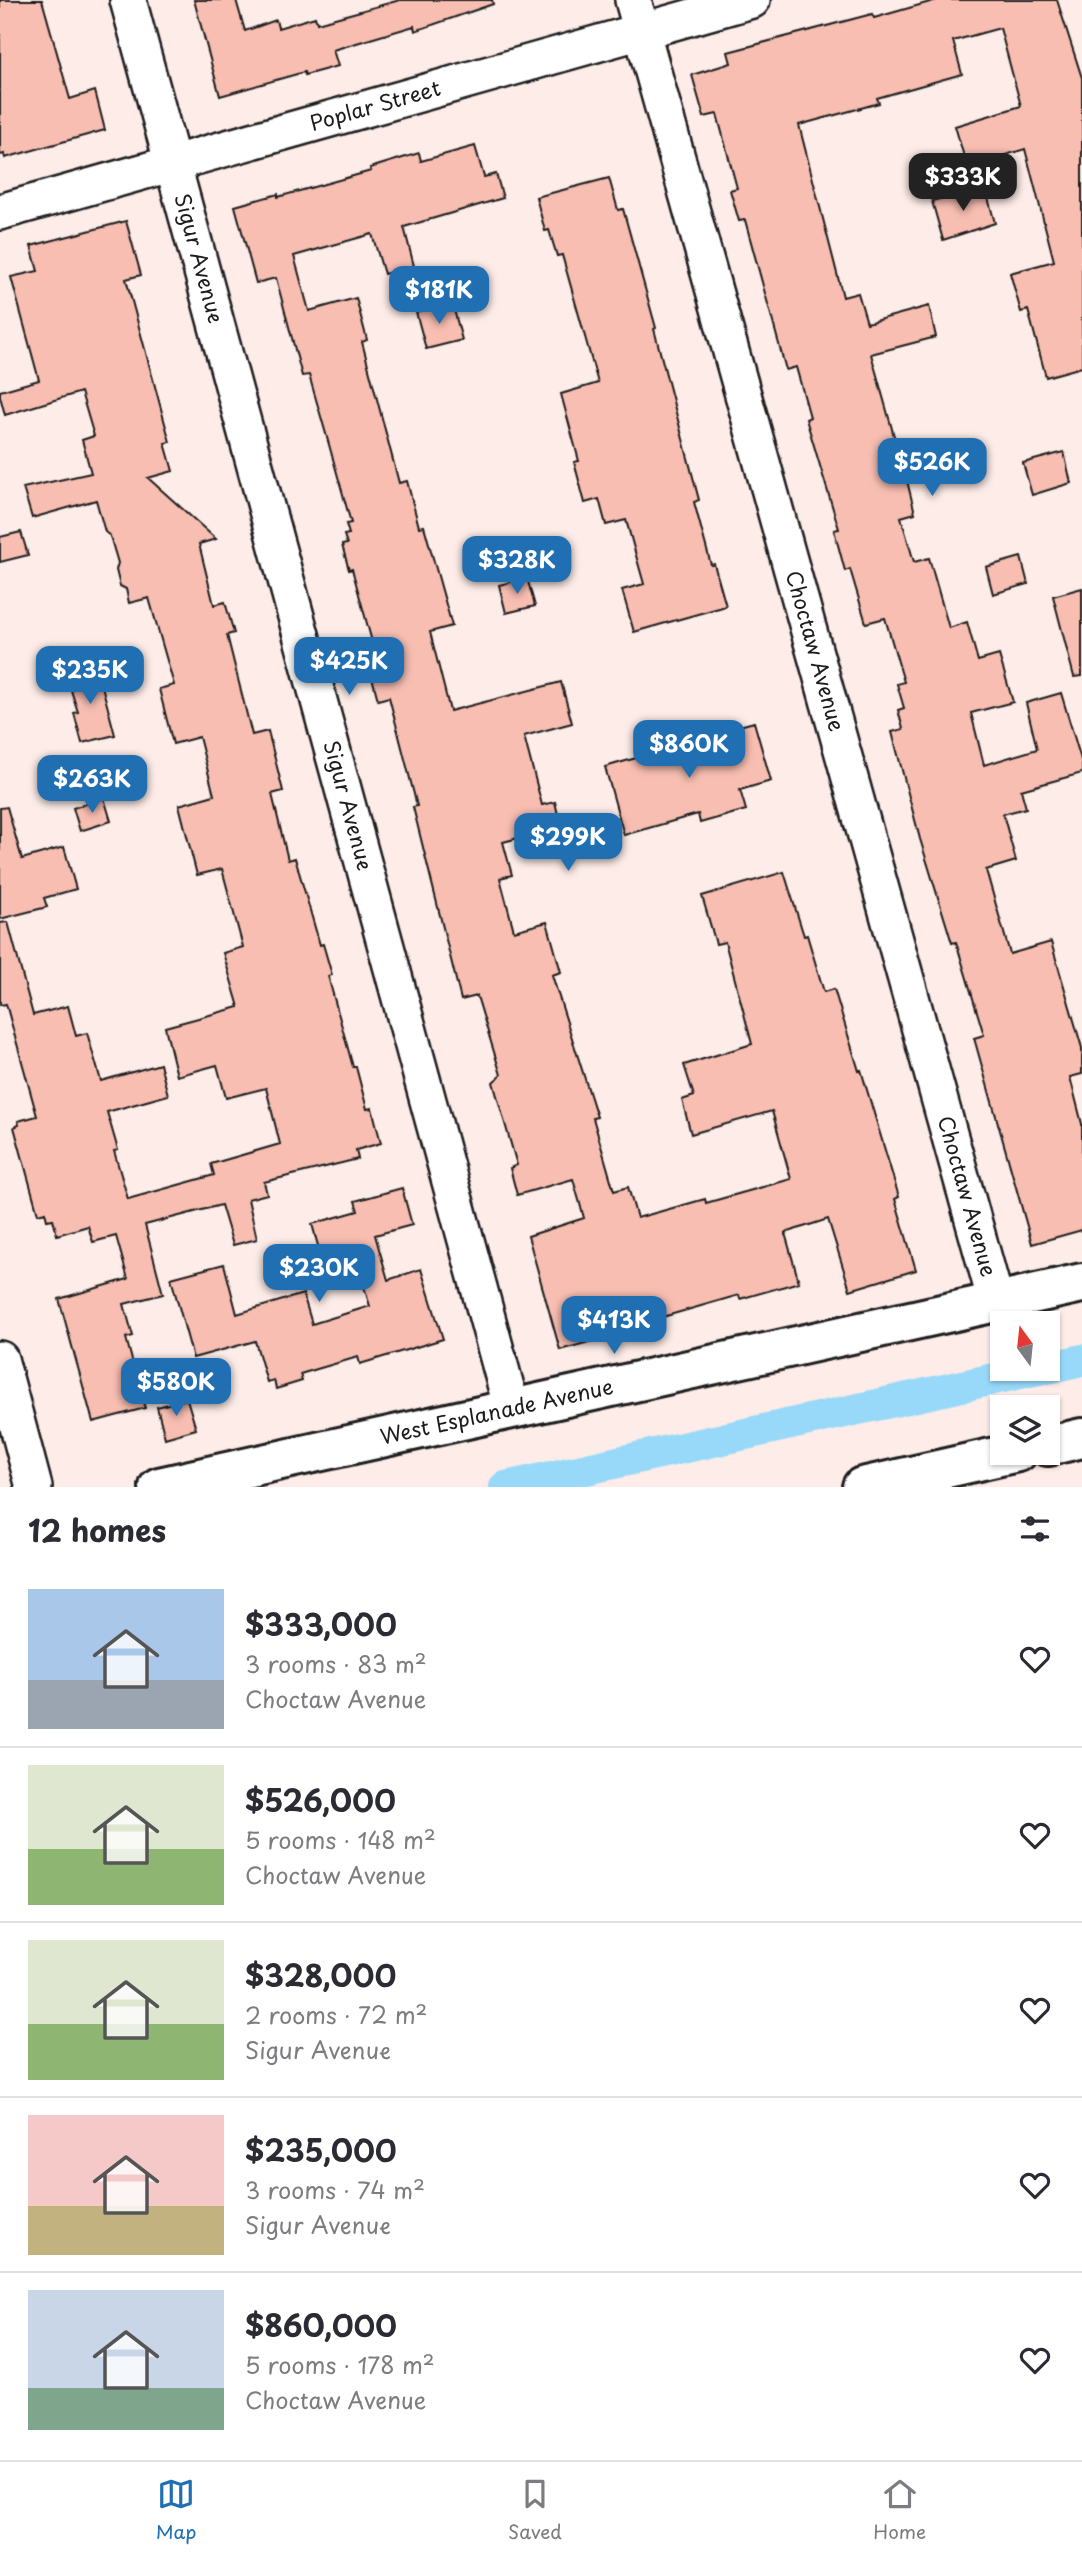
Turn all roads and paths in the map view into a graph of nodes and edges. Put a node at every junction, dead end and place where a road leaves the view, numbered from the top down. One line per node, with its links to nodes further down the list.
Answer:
1 (128, 0): 4 (street, Sigur Avenue)
2 (752, 0): 3 (street, Poplar Street)
3 (637, 16): 4 (street, Poplar Street); 7 (street, Choctaw Avenue)
4 (174, 163): 5 (street, Poplar Street); 9 (street, Sigur Avenue)
5 (0, 212)
6 (1082, 1283): 7 (main road, West Esplanade Avenue)
7 (996, 1302): 9 (main road, West Esplanade Avenue)
8 (0, 1359): 14 (street)
9 (512, 1409): 15 (main road, West Esplanade Avenue)
10 (1082, 1438): 11 (main road)
11 (1060, 1443)
12 (990, 1459): 13 (main road)
13 (876, 1485)
14 (34, 1487)
15 (159, 1487)

